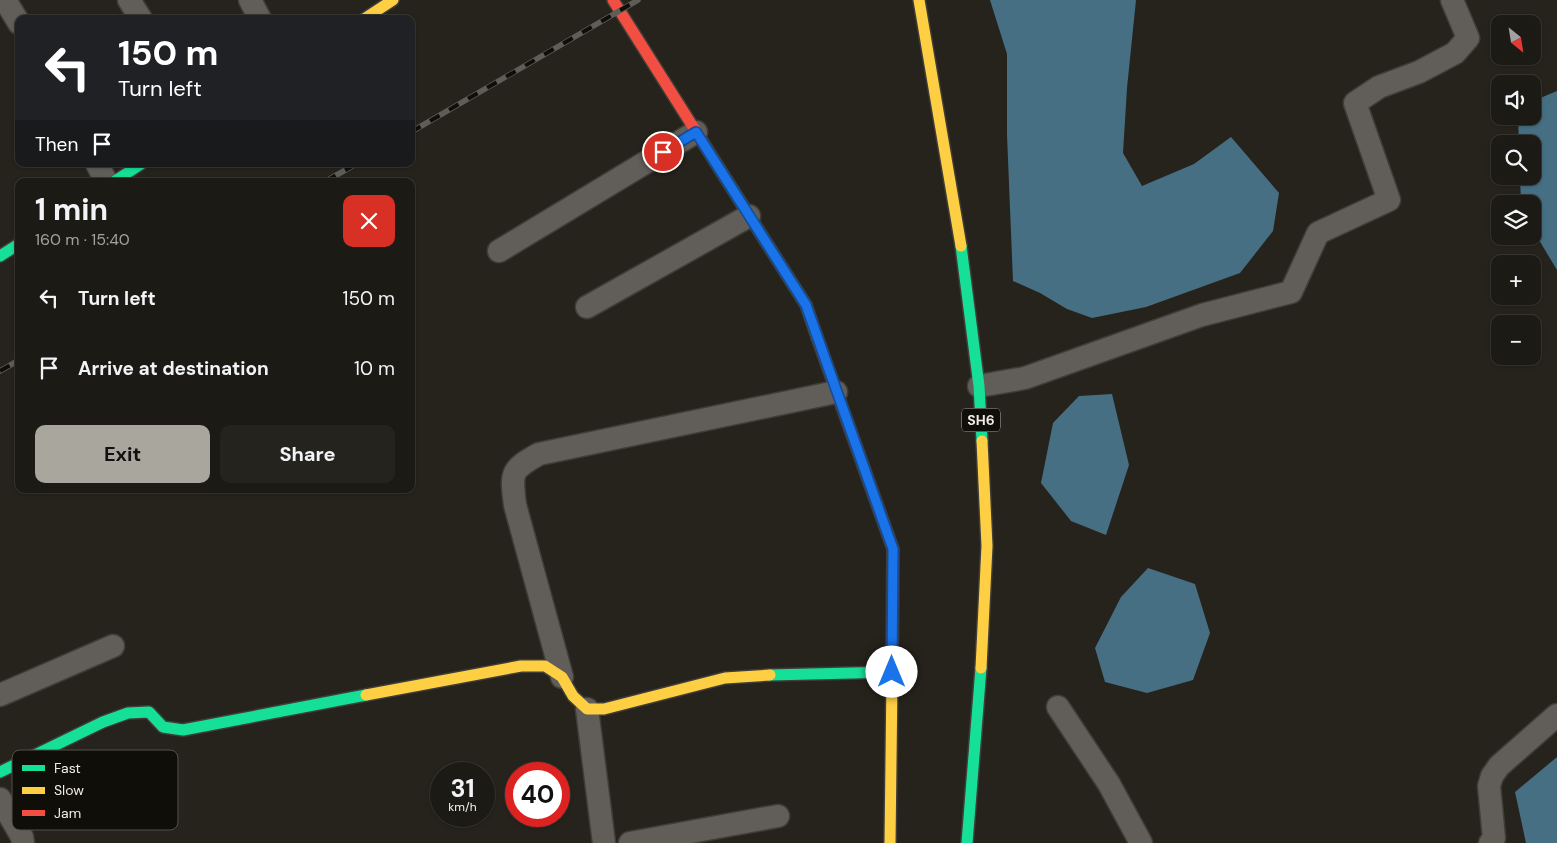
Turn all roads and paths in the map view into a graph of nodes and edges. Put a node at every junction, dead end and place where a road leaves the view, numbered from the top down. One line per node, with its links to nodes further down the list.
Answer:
1 (5, 0): 11 (street)
2 (129, 0): 8 (street)
3 (250, 0): 9 (street)
4 (393, 0): 10 (street)
5 (613, 0): 12 (street)
6 (919, 0): 20 (street, SH6)
7 (1452, 0): 20 (street)
8 (138, 15)
9 (258, 15)
10 (370, 15)
11 (15, 16)
12 (696, 132): 15 (street); 17 (street)
13 (136, 167): 14 (street)
14 (119, 178)
15 (749, 216): 19 (street); 21 (street)
16 (15, 247): 18 (street)
17 (499, 251)
18 (0, 256)
19 (587, 307)
20 (979, 386): 40 (street, SH6)
21 (836, 392): 23 (street); 24 (street)
22 (113, 646): 25 (street)
23 (892, 672): 27 (street); 39 (street)
24 (562, 677): 27 (street); 29 (street)
25 (0, 695)
26 (1058, 707): 41 (street)
27 (587, 709): 37 (street)
28 (1557, 715): 42 (street)
29 (45, 750)
30 (12, 766): 31 (street)
31 (0, 772)
32 (0, 799): 34 (street)
33 (778, 816): 38 (street)
34 (12, 820)
35 (17, 830): 36 (street)
36 (23, 843)
37 (604, 843)
38 (630, 843)
39 (890, 843)
40 (967, 843)
41 (1141, 843)
42 (1490, 843)

